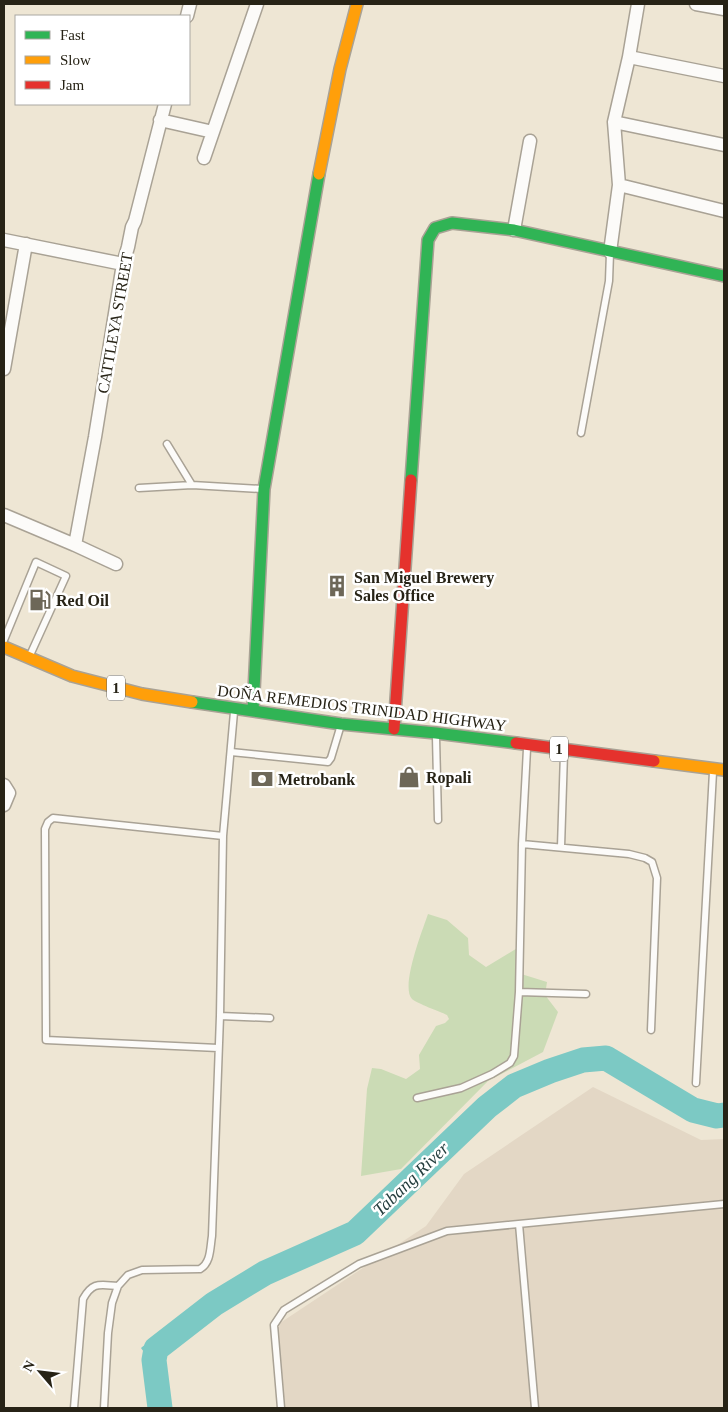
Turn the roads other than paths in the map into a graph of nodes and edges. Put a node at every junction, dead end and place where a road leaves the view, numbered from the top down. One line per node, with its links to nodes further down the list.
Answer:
1 (257, 4): 11 (street)
2 (357, 4): 28 (main road)
3 (638, 4): 6 (street)
4 (696, 4): 5 (street)
5 (724, 9)
6 (629, 57): 7 (street); 10 (street)
7 (724, 76)
8 (165, 105): 9 (street, CATTLEYA STREET)
9 (160, 120): 11 (street); 21 (street, CATTLEYA STREET)
10 (614, 122): 13 (street); 15 (street)
11 (213, 132): 14 (street)
12 (530, 141): 17 (street)
13 (724, 145)
14 (204, 158)
15 (619, 185): 16 (street); 20 (street)
16 (724, 211)
17 (514, 230): 20 (main road); 38 (main road)
18 (4, 240): 19 (street)
19 (26, 244): 21 (street); 23 (street)
20 (610, 252): 22 (main road); 24 (lane)
21 (123, 264): 30 (street, CATTLEYA STREET)
22 (724, 276)
23 (4, 369)
24 (581, 433)
25 (167, 444): 26 (lane)
26 (192, 485): 27 (lane); 28 (lane)
27 (139, 488)
28 (264, 489): 36 (main road)
29 (4, 515): 30 (street)
30 (75, 545): 31 (street)
31 (116, 564)
32 (4, 640): 34 (lane)
33 (4, 647): 34 (main road, DOÑA REMEDIOS TRINIDAD HIGHWAY / 1)
34 (29, 658): 35 (main road, DOÑA REMEDIOS TRINIDAD HIGHWAY / 1)
35 (234, 708): 36 (main road, DOÑA REMEDIOS TRINIDAD HIGHWAY / 1); 42 (lane)
36 (254, 711): 37 (main road, DOÑA REMEDIOS TRINIDAD HIGHWAY / 1)
37 (341, 724): 38 (main road, DOÑA REMEDIOS TRINIDAD HIGHWAY / 1); 42 (lane)
38 (394, 729): 39 (main road, DOÑA REMEDIOS TRINIDAD HIGHWAY / 1)
39 (436, 733): 40 (main road, DOÑA REMEDIOS TRINIDAD HIGHWAY / 1); 46 (lane)
40 (527, 745): 41 (main road, DOÑA REMEDIOS TRINIDAD HIGHWAY / 1); 48 (lane)
41 (564, 750): 43 (main road, DOÑA REMEDIOS TRINIDAD HIGHWAY / 1); 49 (lane)
42 (231, 752): 47 (lane)
43 (718, 769): 56 (lane)
44 (4, 785): 45 (street)
45 (4, 805)
46 (438, 820)
47 (223, 836): 52 (lane); 55 (lane)
48 (522, 844): 49 (lane); 50 (lane)
49 (561, 847): 54 (lane)
50 (519, 992): 51 (lane); 57 (lane)
51 (586, 994)
52 (220, 1016): 53 (lane); 55 (lane)
53 (270, 1018)
54 (651, 1030)
55 (218, 1048): 60 (lane)
56 (696, 1083)
57 (417, 1098)
58 (724, 1204): 59 (lane)
59 (519, 1224): 63 (lane); 64 (lane)
60 (118, 1286): 61 (lane); 62 (lane)
61 (74, 1408)
62 (104, 1408)
63 (281, 1408)
64 (535, 1408)

